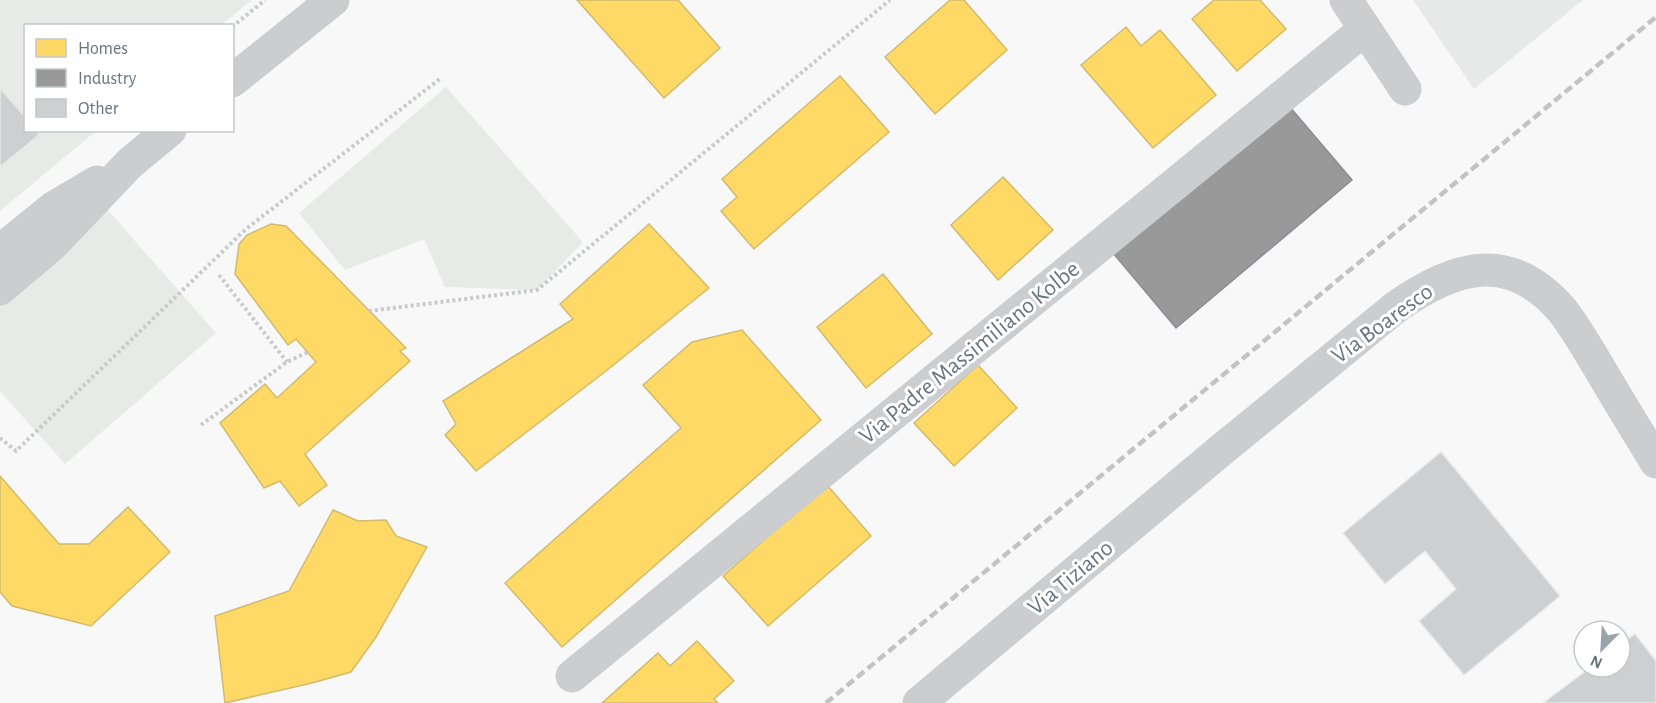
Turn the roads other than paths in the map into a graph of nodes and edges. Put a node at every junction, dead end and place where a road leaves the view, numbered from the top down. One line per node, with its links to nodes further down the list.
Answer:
1 (333, 0): 4 (street)
2 (1346, 0): 3 (street)
3 (1365, 29): 5 (street); 12 (street, Via Padre Massimiliano Kolbe)
4 (234, 79)
5 (1405, 89)
6 (168, 132): 7 (street)
7 (130, 163): 8 (street); 9 (street)
8 (0, 251)
9 (0, 289)
10 (1220, 451): 11 (street, Via Boaresco); 13 (street, Via Tiziano)
11 (1656, 462)
12 (572, 676)
13 (919, 703)

